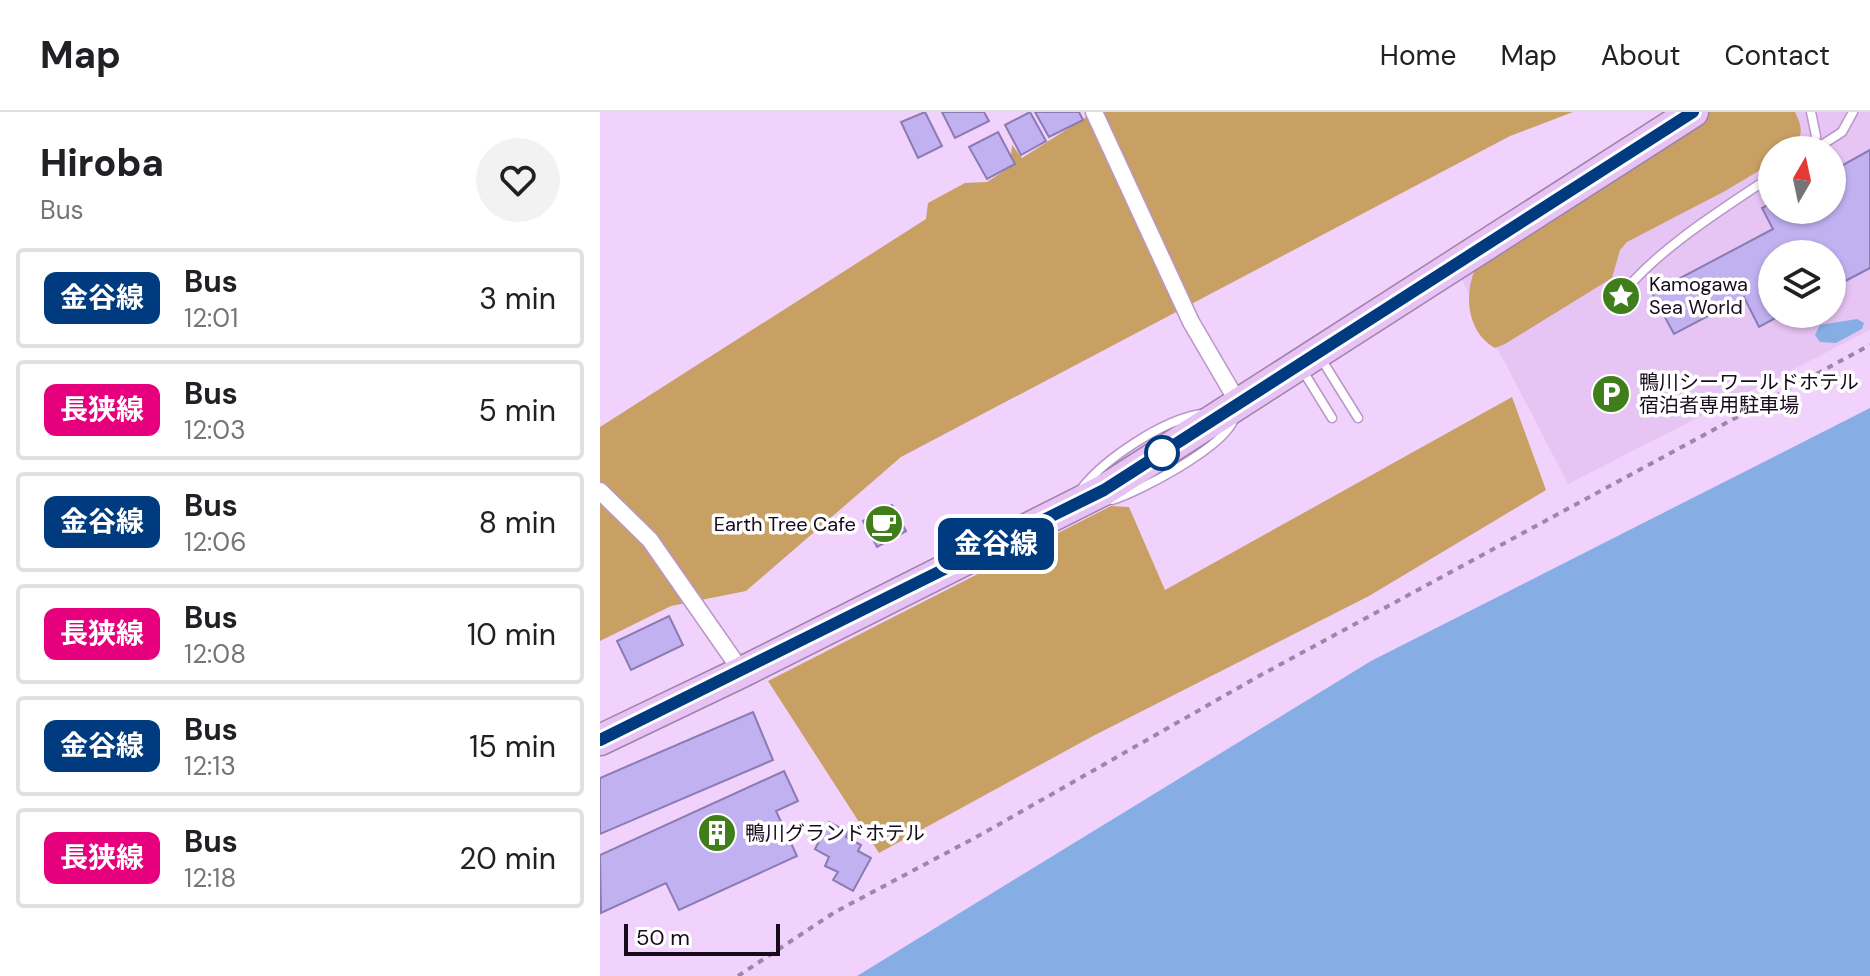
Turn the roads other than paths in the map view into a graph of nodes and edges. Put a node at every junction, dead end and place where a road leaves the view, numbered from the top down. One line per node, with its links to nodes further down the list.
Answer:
1 (1094, 112): 10 (street)
2 (1693, 112): 9 (highway)
3 (1811, 112): 5 (lane)
4 (1853, 112): 6 (lane)
5 (1816, 136)
6 (1835, 136)
7 (1758, 185): 8 (lane)
8 (1618, 300)
9 (1309, 359): 10 (highway); 11 (lane); 12 (lane)
10 (1239, 404): 14 (highway)
11 (1332, 418)
12 (1358, 418)
13 (600, 491): 14 (street)
14 (742, 672): 15 (highway)
15 (600, 740)

